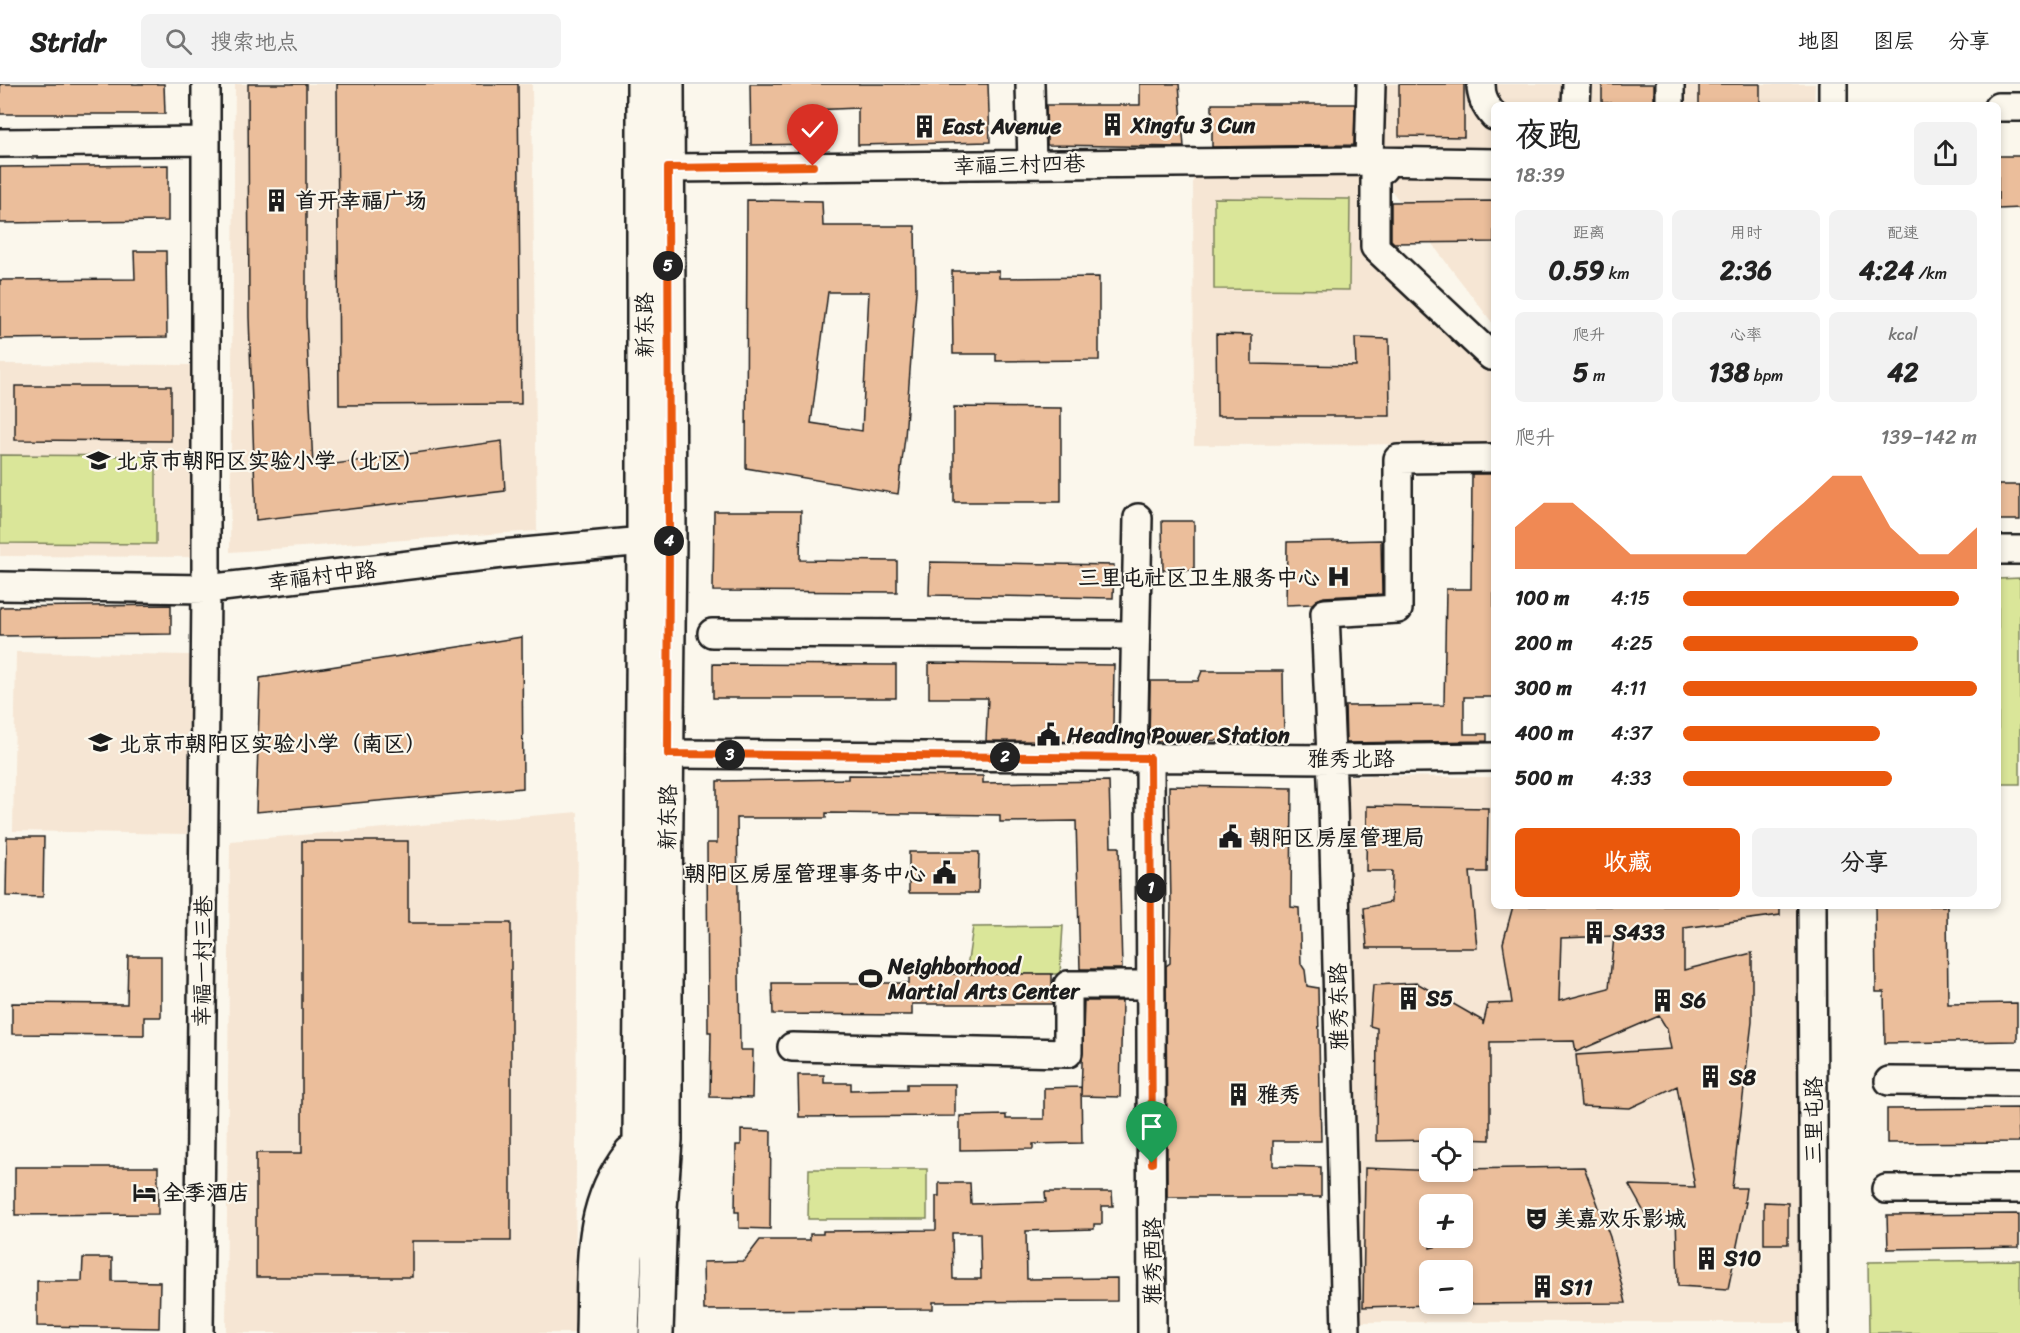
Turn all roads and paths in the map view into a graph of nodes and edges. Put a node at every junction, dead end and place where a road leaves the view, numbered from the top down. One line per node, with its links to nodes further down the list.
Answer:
1 (206, 84): 16 (street, 幸福一村三巷)
2 (644, 84): 26 (main road, 新东路)
3 (667, 84): 21 (main road, 新东路)
4 (1030, 84): 19 (street)
5 (1371, 84): 20 (street)
6 (1481, 84): 15 (street)
7 (1577, 84): 10 (street)
8 (1670, 84): 11 (street)
9 (1833, 84): 12 (street)
10 (1576, 102)
11 (1670, 102)
12 (1833, 102)
13 (2001, 107): 14 (street)
14 (2020, 107)
15 (1491, 112)
16 (206, 141): 17 (street); 30 (street, 幸福一村三巷)
17 (0, 143)
18 (1491, 163): 20 (street)
19 (1032, 164): 20 (street, 幸福三村四巷); 21 (street, 幸福三村四巷)
20 (1372, 165): 22 (street, 幸福三村四巷); 23 (street)
21 (668, 168): 33 (main road, 新东路)
22 (1491, 172)
23 (1491, 356)
24 (1491, 458): 36 (street, 雅秀东路)
25 (1138, 518): 32 (street, 雅秀西路)
26 (644, 541): 30 (street, 幸福村中路); 42 (main road, 新东路)
27 (2001, 550): 28 (street)
28 (2020, 550)
29 (0, 586): 30 (street, 幸福村中路)
30 (206, 589): 45 (street, 幸福一村三巷)
31 (712, 633): 32 (street)
32 (1136, 635): 35 (street, 雅秀西路)
33 (668, 754): 35 (street, 雅秀北路); 48 (main road, 新东路)
34 (1491, 757): 36 (street, 雅秀北路)
35 (1142, 758): 36 (street, 雅秀北路); 38 (street, 雅秀西路)
36 (1331, 759): 50 (street, 雅秀东路)
37 (1812, 909): 51 (street, 三里屯路)
38 (1151, 985): 39 (street); 49 (street, 雅秀西路)
39 (792, 1047)
40 (1889, 1081): 41 (street)
41 (2020, 1082)
42 (640, 1142): 46 (main road); 47 (main road, 新东路)
43 (2020, 1189): 44 (street)
44 (1886, 1190)
45 (199, 1333)
46 (593, 1333)
47 (622, 1333)
48 (656, 1333)
49 (1152, 1333)
50 (1346, 1333)
51 (1814, 1333)

